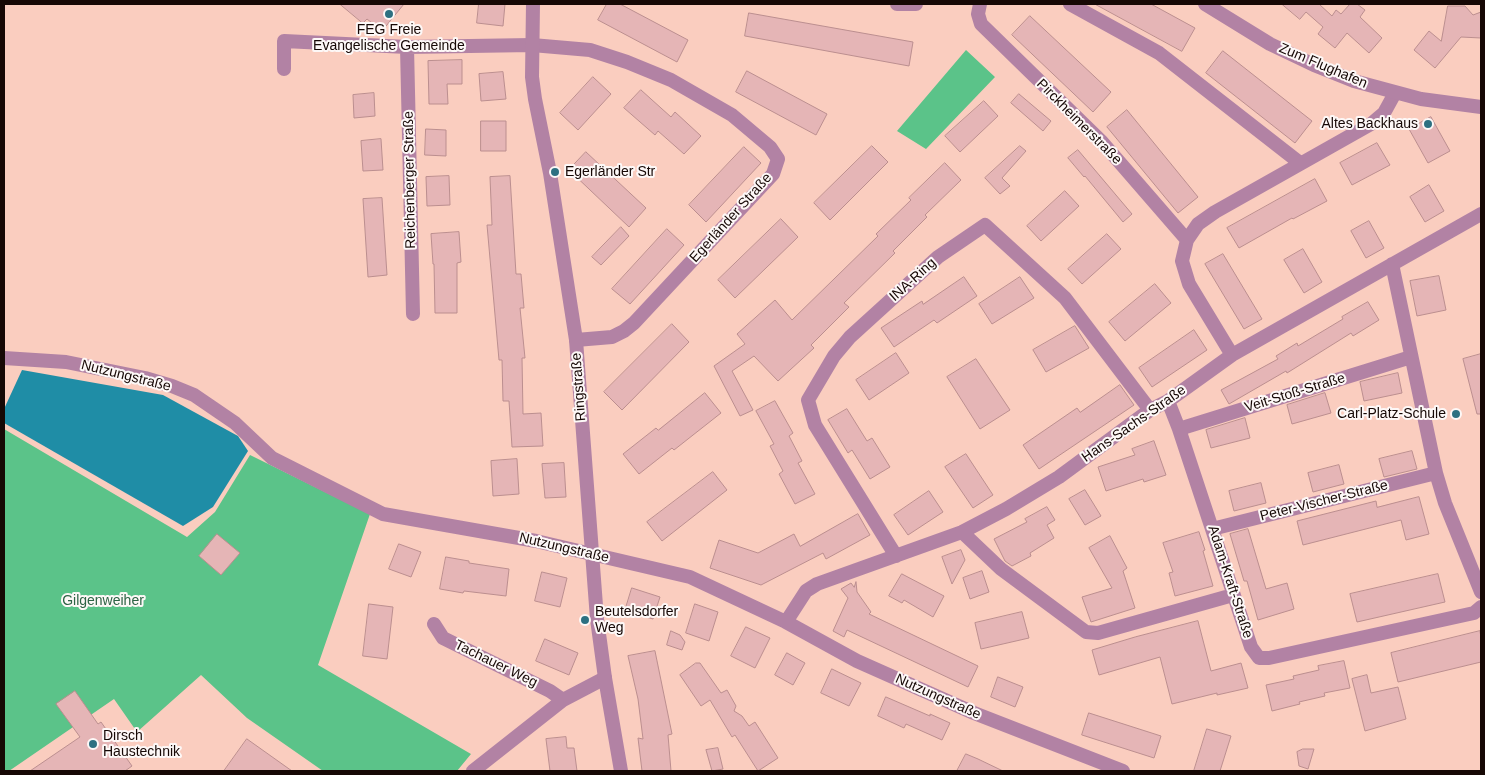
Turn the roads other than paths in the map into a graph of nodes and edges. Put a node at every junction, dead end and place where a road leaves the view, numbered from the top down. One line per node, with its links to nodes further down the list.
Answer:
1 (533, 4): 7 (street, Ringstraße)
2 (897, 4): 3 (street)
3 (916, 4)
4 (980, 4): 14 (street, Pirckheimerstraße)
5 (1070, 4): 12 (street)
6 (1205, 4): 10 (street, Zum Flughafen)
7 (532, 45): 8 (street); 17 (street, Ringstraße); 17 (street, Egerländer Straße)
8 (406, 47): 9 (street); 16 (street, Reichenberger Straße)
9 (284, 69)
10 (1395, 92): 11 (street, Zum Flughafen); 12 (street)
11 (1481, 107)
12 (1300, 163): 14 (street)
13 (1481, 214): 15 (street, Hans-Sachs-Straße)
14 (1187, 240): 18 (street)
15 (1392, 264): 18 (street, Hans-Sachs-Straße); 19 (street)
16 (413, 314)
17 (576, 340): 27 (street, Ringstraße)
18 (1232, 355): 21 (street, Hans-Sachs-Straße)
19 (1410, 357): 23 (street, Veit-Stoß-Straße); 24 (street)
20 (4, 358): 27 (street, Nutzungstraße)
21 (1168, 401): 22 (street, Hans-Sachs-Straße); 23 (street, Adam-Kraft-Straße)
22 (1150, 410): 26 (street, Hans-Sachs-Straße); 28 (street, INA-Ring)
23 (1179, 429): 25 (street, Adam-Kraft-Straße)
24 (1436, 473): 25 (street, Peter-Vischer-Straße); 29 (street)
25 (1212, 529): 30 (street, Adam-Kraft-Straße)
26 (962, 532): 28 (street, Hans-Sachs-Straße); 30 (street)
27 (593, 555): 32 (street, Nutzungstraße); 34 (street, Ringstraße)
28 (896, 556): 32 (street, Hans-Sachs-Straße)
29 (1481, 592)
30 (1233, 595): 31 (street, Adam-Kraft-Straße)
31 (1481, 607)
32 (786, 622): 38 (street, Nutzungstraße)
33 (434, 624): 35 (street, Tachauer Weg)
34 (605, 678): 35 (street); 37 (street, Ringstraße)
35 (563, 700): 36 (street)
36 (472, 771)
37 (621, 771)
38 (1123, 771)

